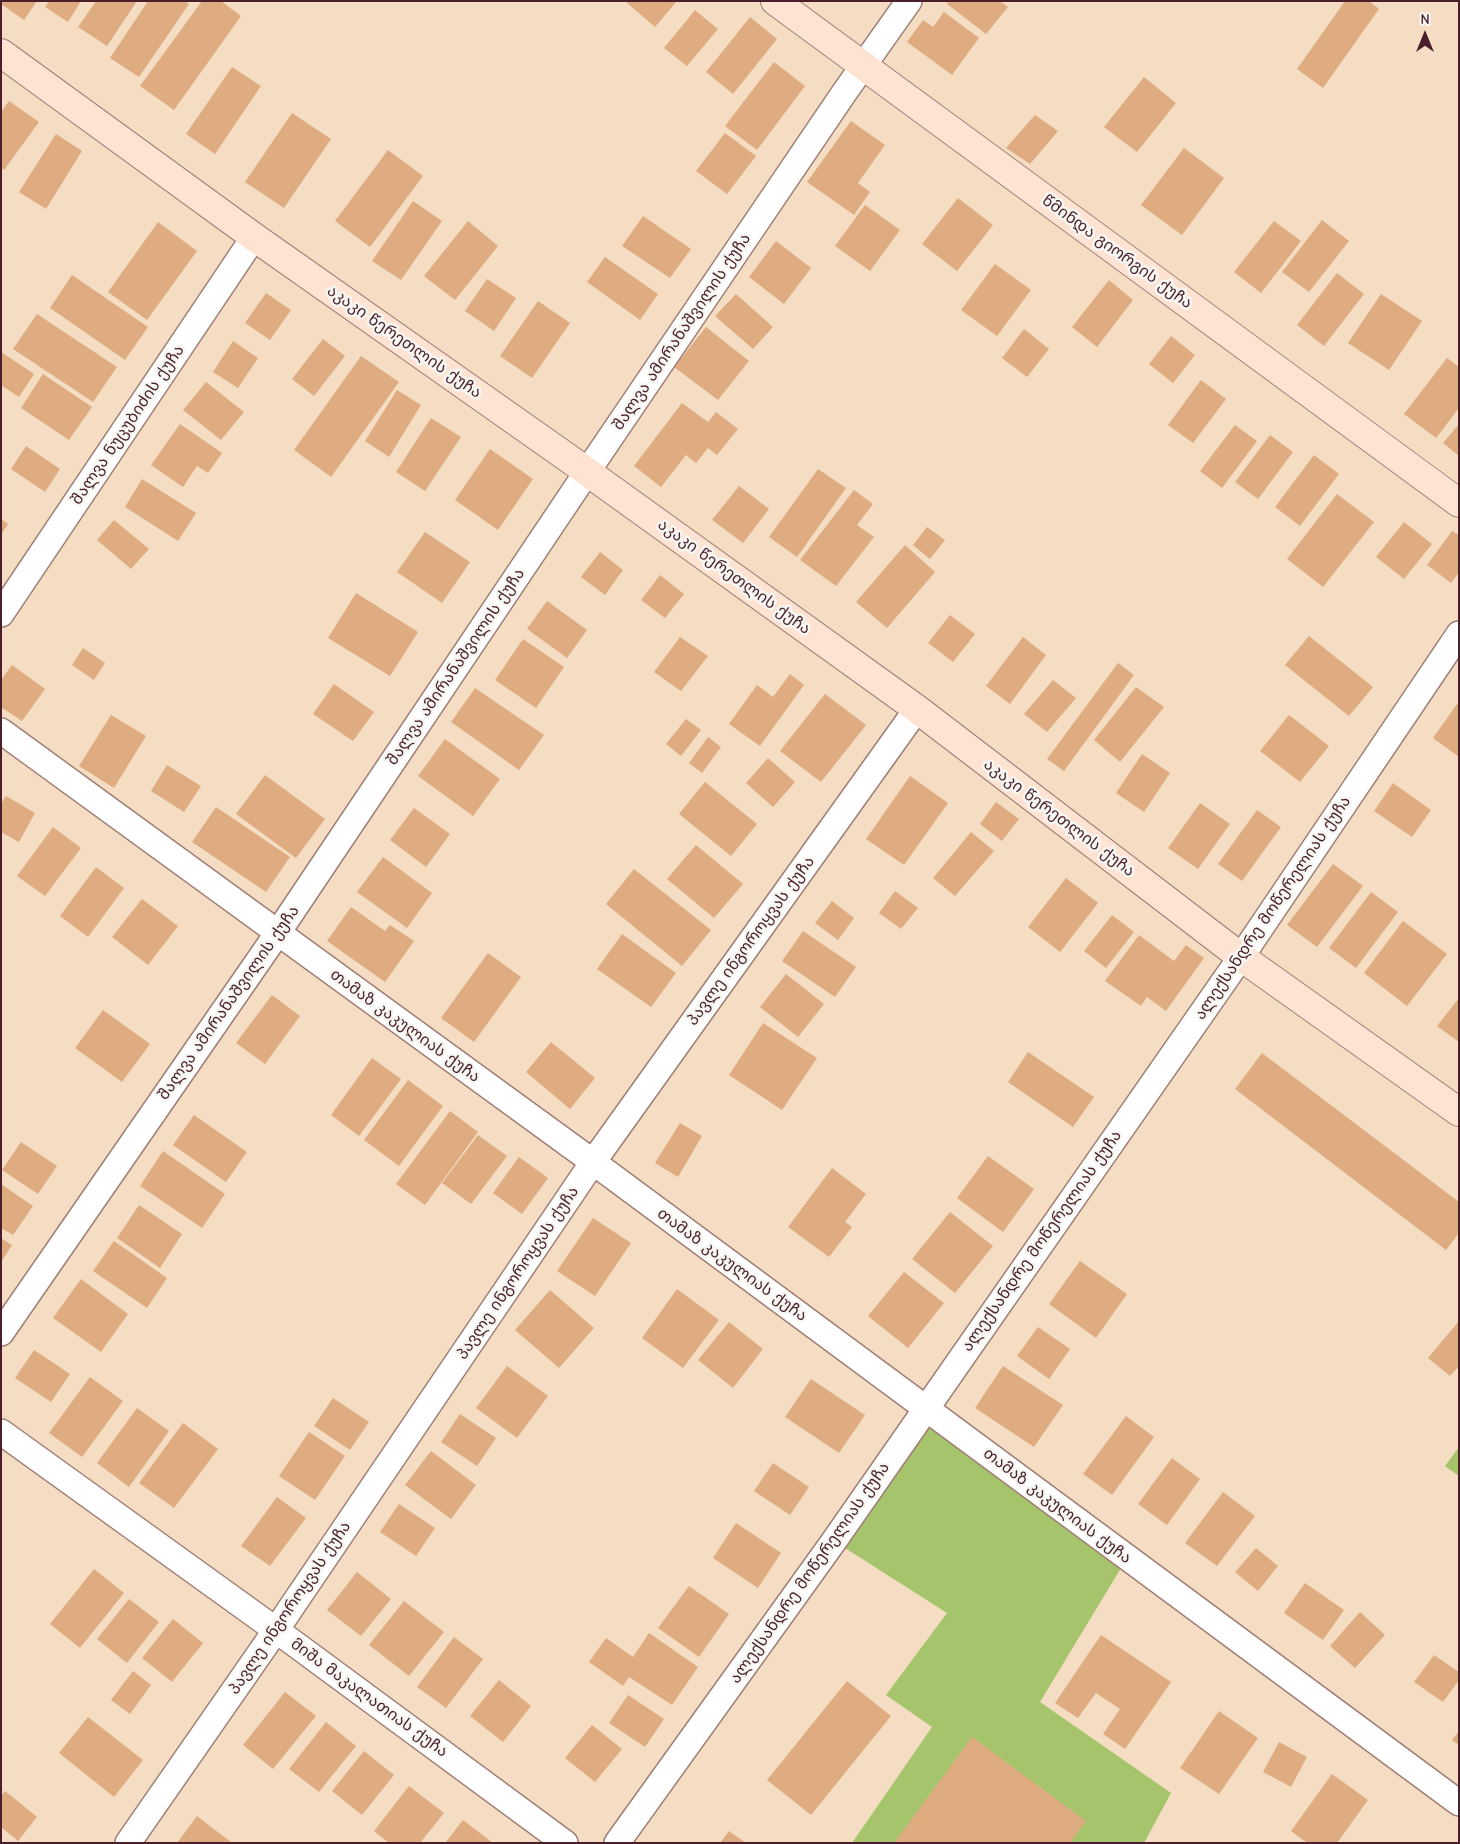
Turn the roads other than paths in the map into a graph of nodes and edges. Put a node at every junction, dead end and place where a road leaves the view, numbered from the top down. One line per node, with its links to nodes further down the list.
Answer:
1 (775, 1): 4 (main road, წმინდა გიორგის ქუჩა)
2 (909, 1): 4 (street, შალვა ამირანაშვილის ქუჩა)
3 (1, 53): 5 (main road, აკაკი წერეთლის ქუჩა)
4 (863, 66): 6 (street, შალვა ამირანაშვილის ქუჩა); 7 (main road, წმინდა გიორგის ქუჩა)
5 (254, 237): 6 (main road, აკაკი წერეთლის ქუჩა); 8 (street, შალვა ნუცუბიძის ქუჩა)
6 (587, 472): 10 (main road, აკაკი წერეთლის ქუჩა); 12 (street, შალვა ამირანაშვილის ქუჩა)
7 (1459, 503)
8 (1, 614)
9 (1459, 634): 13 (street, ალექსანდრე მოწერელიას ქუჩა)
10 (917, 709): 13 (main road, აკაკი წერეთლის ქუჩა); 15 (street, პავლე ინგოროყვას ქუჩა)
11 (1, 731): 12 (street, თამაზ კაკულიას ქუჩა)
12 (277, 934): 15 (street, თამაზ კაკულიას ქუჩა); 16 (street, შალვა ამირანაშვილის ქუჩა)
13 (1241, 957): 14 (main road, აკაკი წერეთლის ქუჩა); 17 (street, ალექსანდრე მოწერელიას ქუჩა)
14 (1459, 1112)
15 (593, 1162): 17 (street, თამაზ კაკულიას ქუჩა); 19 (street, პავლე ინგოროყვას ქუჩა)
16 (1, 1333)
17 (926, 1408): 20 (street, თამაზ კაკულიას ქუჩა); 23 (street, ალექსანდრე მოწერელიას ქუჩა)
18 (1, 1432): 19 (street, მიშა მაკალათიას ქუჩა)
19 (276, 1630): 21 (street, პავლე ინგოროყვას ქუჩა); 22 (street, მიშა მაკალათიას ქუჩა)
20 (1459, 1803)
21 (128, 1843)
22 (565, 1843)
23 (617, 1843)

